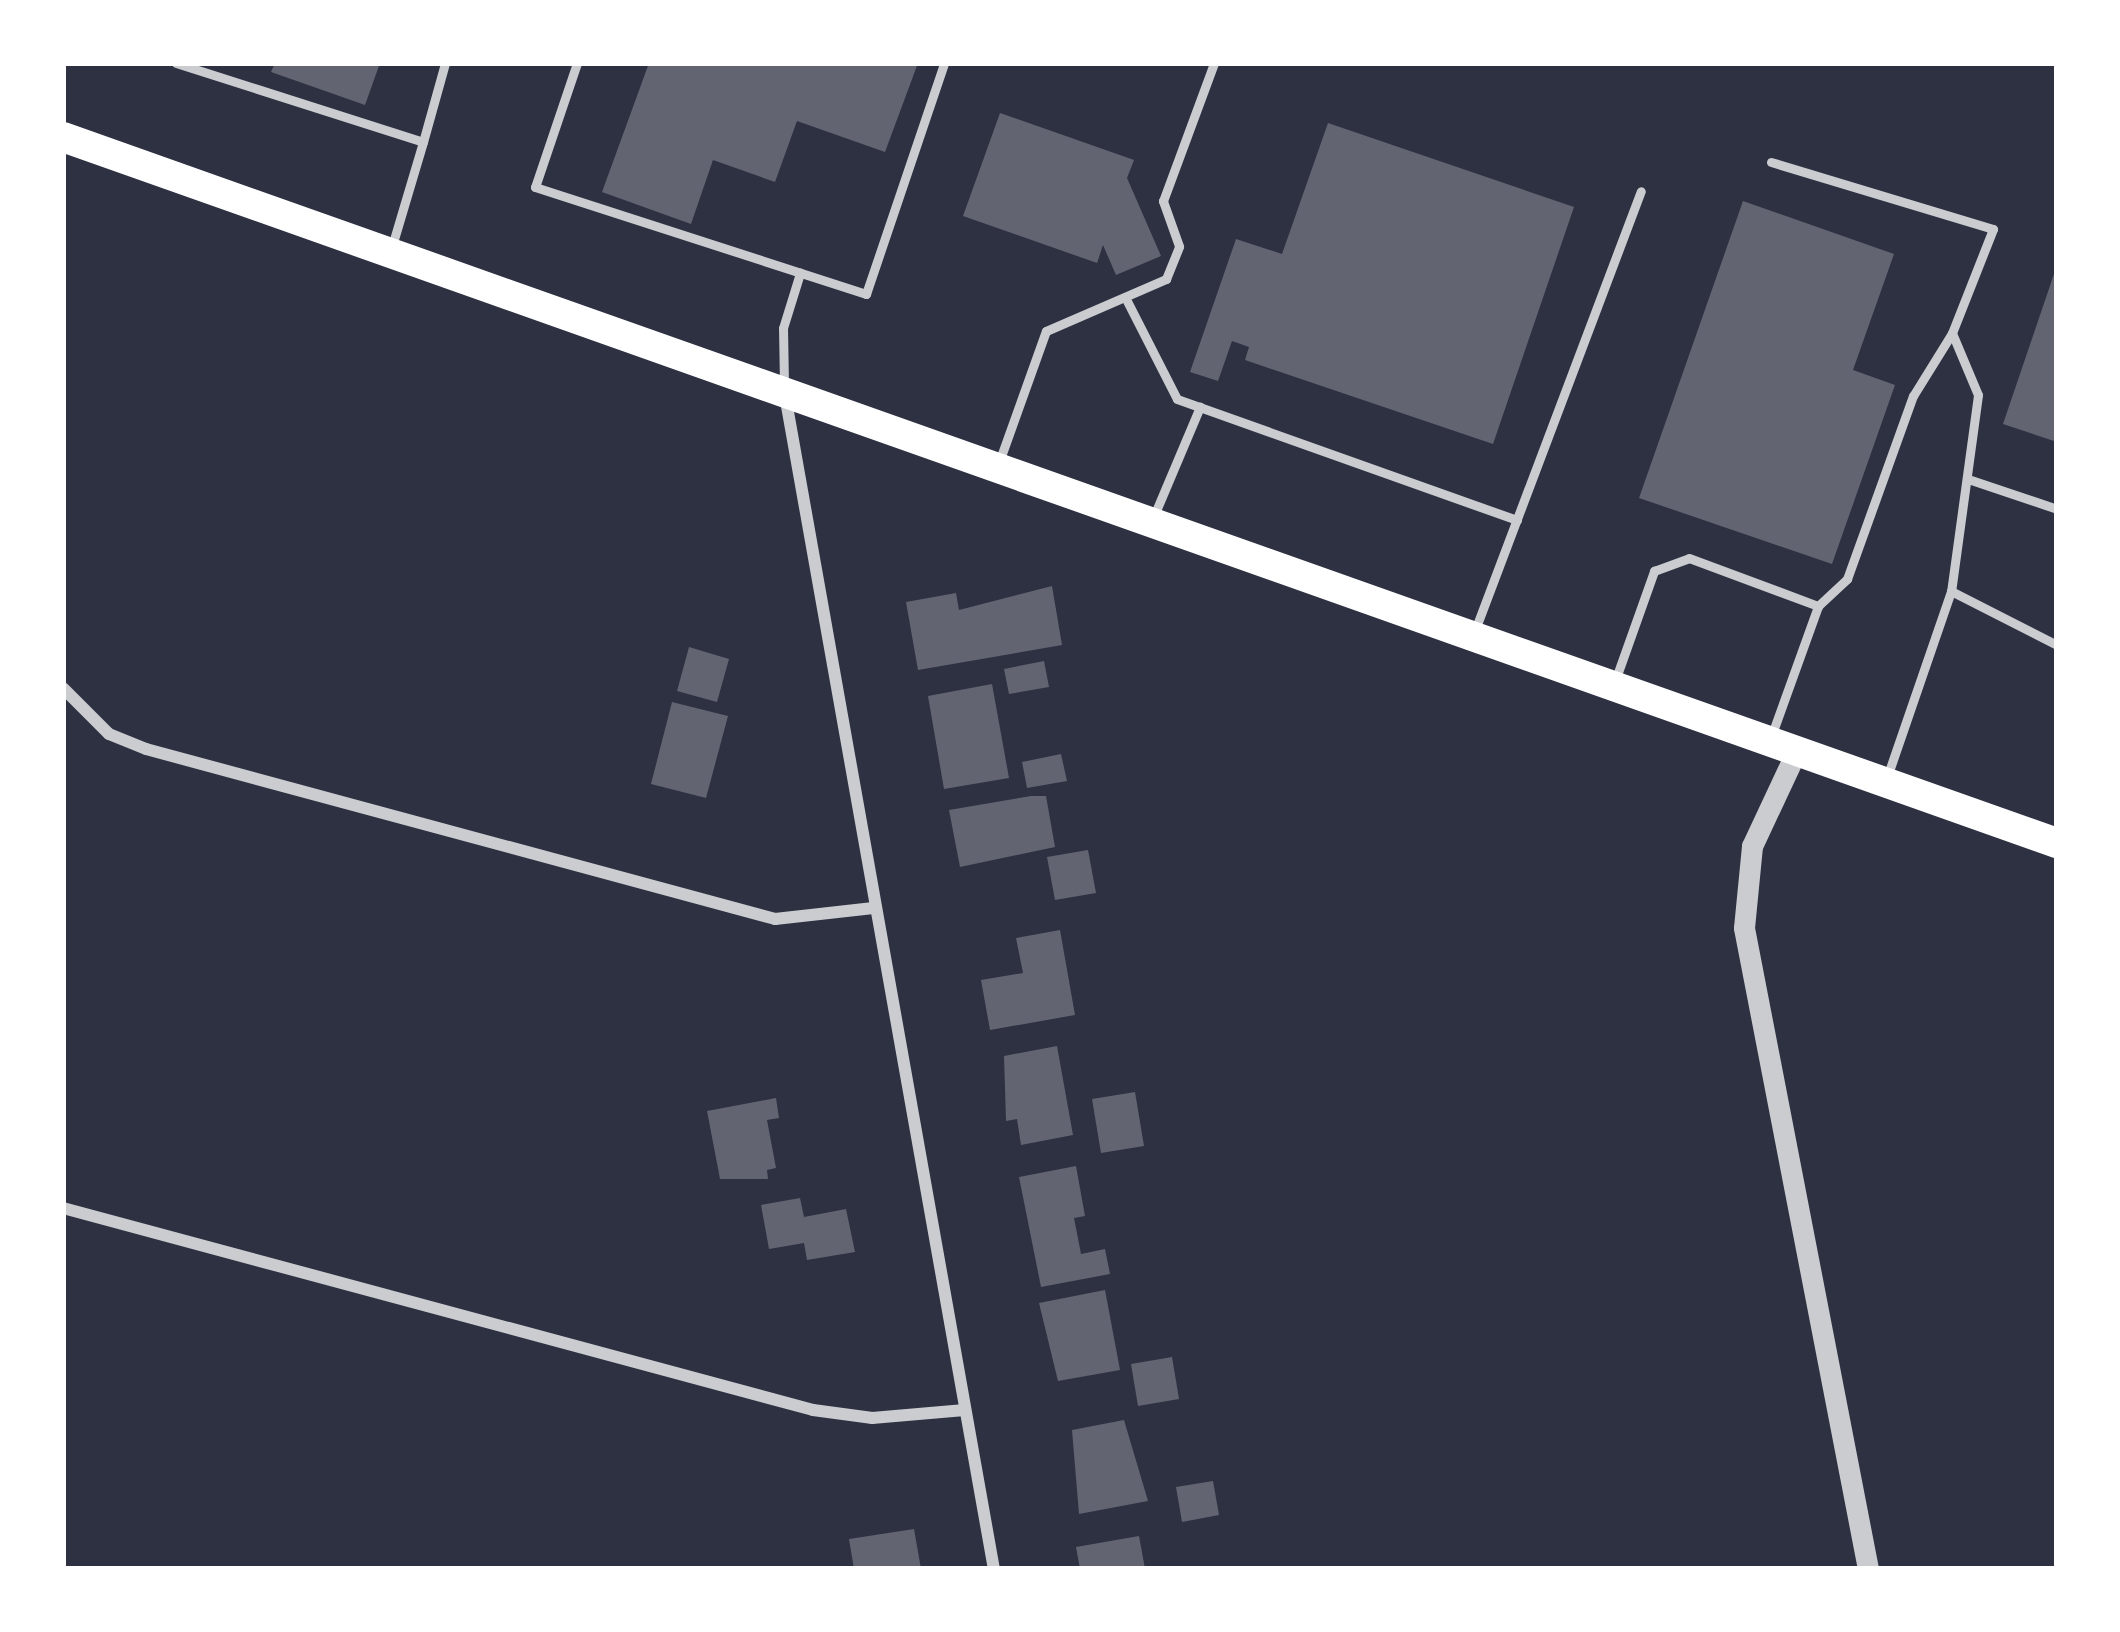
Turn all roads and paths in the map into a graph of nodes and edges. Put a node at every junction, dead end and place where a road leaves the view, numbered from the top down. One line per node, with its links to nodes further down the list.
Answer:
1 (176, 63): 7 (lane)
2 (445, 63): 7 (lane)
3 (577, 63): 11 (lane)
4 (944, 63): 11 (lane)
5 (1214, 63): 12 (lane)
6 (63, 137): 10 (main road)
7 (422, 142): 10 (lane)
8 (1771, 162): 13 (lane)
9 (1641, 191): 20 (lane)
10 (391, 251): 14 (main road)
11 (800, 273): 14 (lane)
12 (1125, 297): 15 (lane); 16 (lane)
13 (1952, 333): 17 (lane); 22 (lane)
14 (784, 389): 16 (main road); 30 (street)
15 (1200, 407): 19 (lane); 20 (lane)
16 (997, 466): 19 (main road)
17 (1971, 479): 18 (lane); 21 (lane)
18 (2057, 509)
19 (1152, 520): 23 (main road)
20 (1517, 520): 23 (lane)
21 (1951, 591): 24 (lane); 28 (lane)
22 (1818, 606): 25 (lane); 27 (lane)
23 (1473, 635): 25 (main road)
24 (2057, 645)
25 (1613, 684): 27 (main road)
26 (63, 688): 30 (street)
27 (1783, 745): 28 (main road); 34 (street)
28 (1885, 781): 29 (main road)
29 (2057, 842)
30 (873, 908): 32 (street)
31 (63, 1208): 32 (street)
32 (965, 1411): 33 (street)
33 (994, 1569)
34 (1868, 1569)

